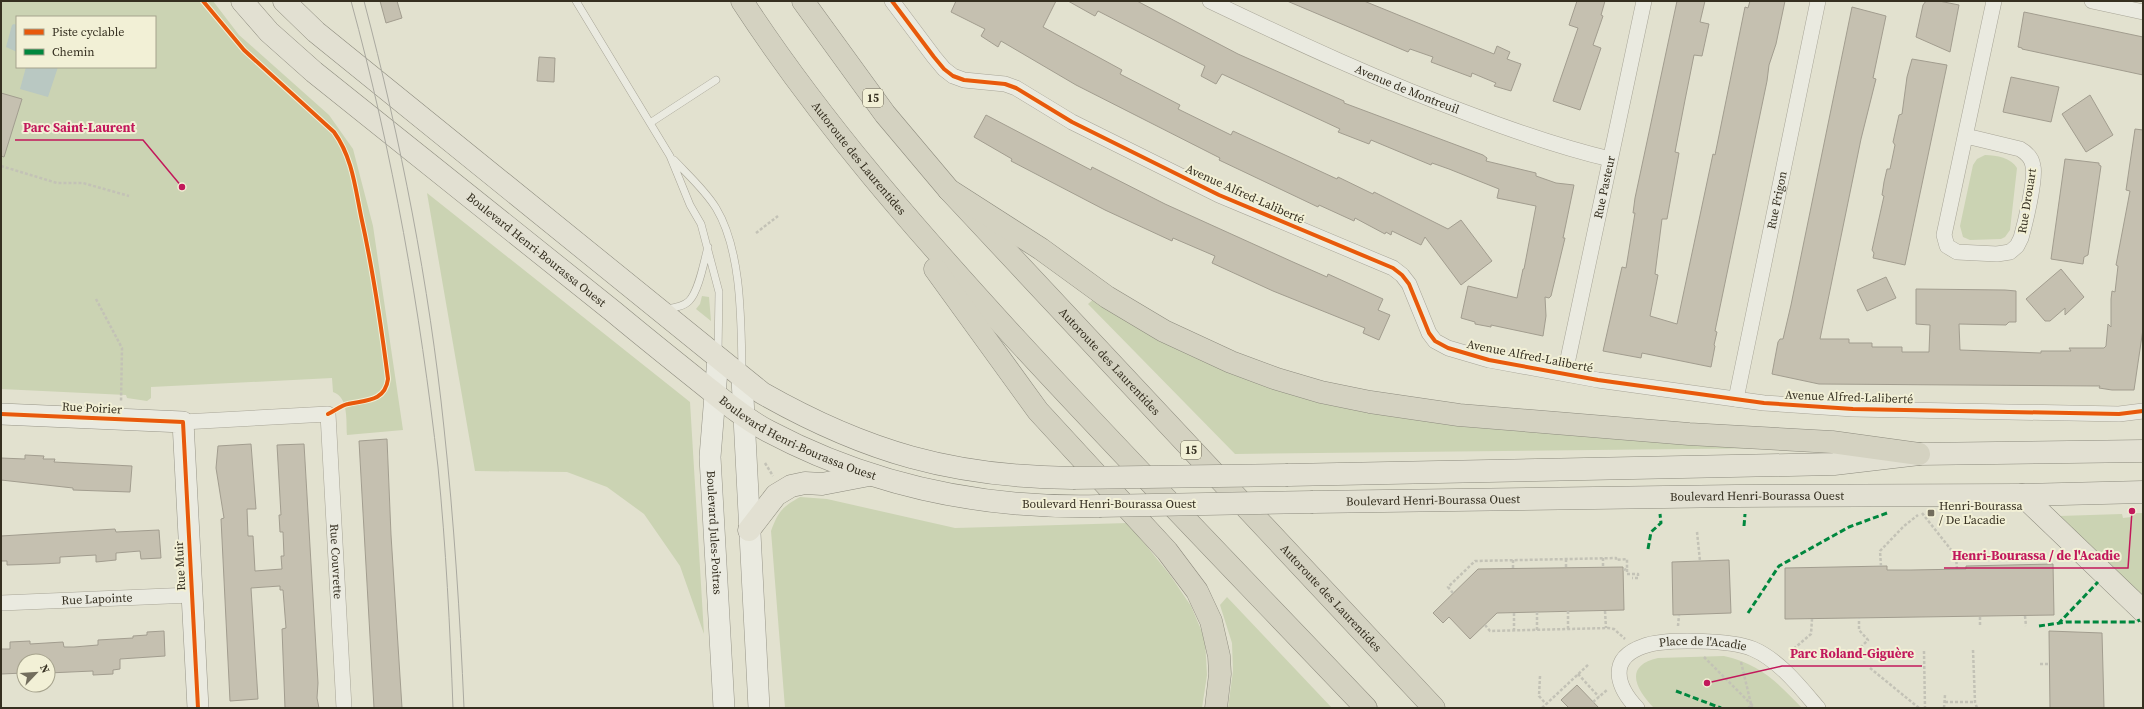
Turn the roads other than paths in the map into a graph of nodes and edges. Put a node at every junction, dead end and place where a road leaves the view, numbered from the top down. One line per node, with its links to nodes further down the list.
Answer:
1 (242, 1): 25 (main road, Boulevard Henri-Bourassa Ouest)
2 (284, 1): 21 (main road, Boulevard Henri-Bourassa Ouest)
3 (576, 1): 14 (lane)
4 (742, 1): 16 (highway, Autoroute des Laurentides)
5 (803, 1): 19 (highway, Autoroute des Laurentides / 15)
6 (892, 1): 23 (street, Avenue Alfred-Laliberté)
7 (1210, 1): 18 (street, Avenue de Montreuil)
8 (1644, 1): 18 (street, Rue Pasteur)
9 (1818, 1): 26 (street, Rue Frigon)
10 (1994, 1): 15 (street, Rue Drouart)
11 (2092, 1): 12 (street)
12 (2143, 12)
13 (716, 80): 14 (lane)
14 (650, 123): 17 (lane)
15 (1966, 136): 15 (street, Rue Drouart)
16 (849, 150): 45 (highway); 46 (highway, Autoroute des Laurentides)
17 (670, 156): 20 (lane); 24 (lane)
18 (1610, 159): 23 (street, Rue Pasteur)
19 (949, 190): 33 (highway); 47 (highway, Autoroute des Laurentides / 15)
20 (708, 247): 21 (lane); 22 (lane)
21 (660, 310): 22 (main road, Boulevard Henri-Bourassa Ouest)
22 (718, 358): 24 (main road, Boulevard Henri-Bourassa Ouest); 25 (street, Boulevard Jules-Poitras)
23 (1566, 373): 26 (street, Avenue Alfred-Laliberté)
24 (742, 378): 30 (street); 33 (main road, Boulevard Henri-Bourassa Ouest, bridge)
25 (715, 394): 30 (main road, Boulevard Henri-Bourassa Ouest); 43 (street, Boulevard Jules-Poitras)
26 (1736, 399): 27 (street, Avenue Alfred-Laliberté)
27 (2143, 411)
28 (1, 414): 31 (street, Rue Poirier)
29 (328, 414): 31 (street, Rue Poirier); 42 (street, Rue Couvrette)
30 (743, 415): 34 (main road, Boulevard Henri-Bourassa Ouest); 37 (street)
31 (182, 422): 38 (street, Rue Muir)
32 (2143, 451): 33 (main road, Boulevard Henri-Bourassa Ouest)
33 (1919, 454)
34 (871, 475): 36 (main road, Boulevard Henri-Bourassa Ouest, bridge); 37 (main road)
35 (2143, 492): 36 (main road, Boulevard Henri-Bourassa Ouest)
36 (2022, 495): 40 (main road)
37 (749, 530): 44 (street)
38 (192, 595): 39 (street, Rue Lapointe); 41 (street, Rue Muir)
39 (1, 603)
40 (2143, 612)
41 (198, 708)
42 (344, 708)
43 (724, 708)
44 (759, 708)
45 (1216, 708)
46 (1366, 708)
47 (1434, 708)
48 (1637, 708): 49 (street, Place de l'Acadie)
49 (1818, 708)

